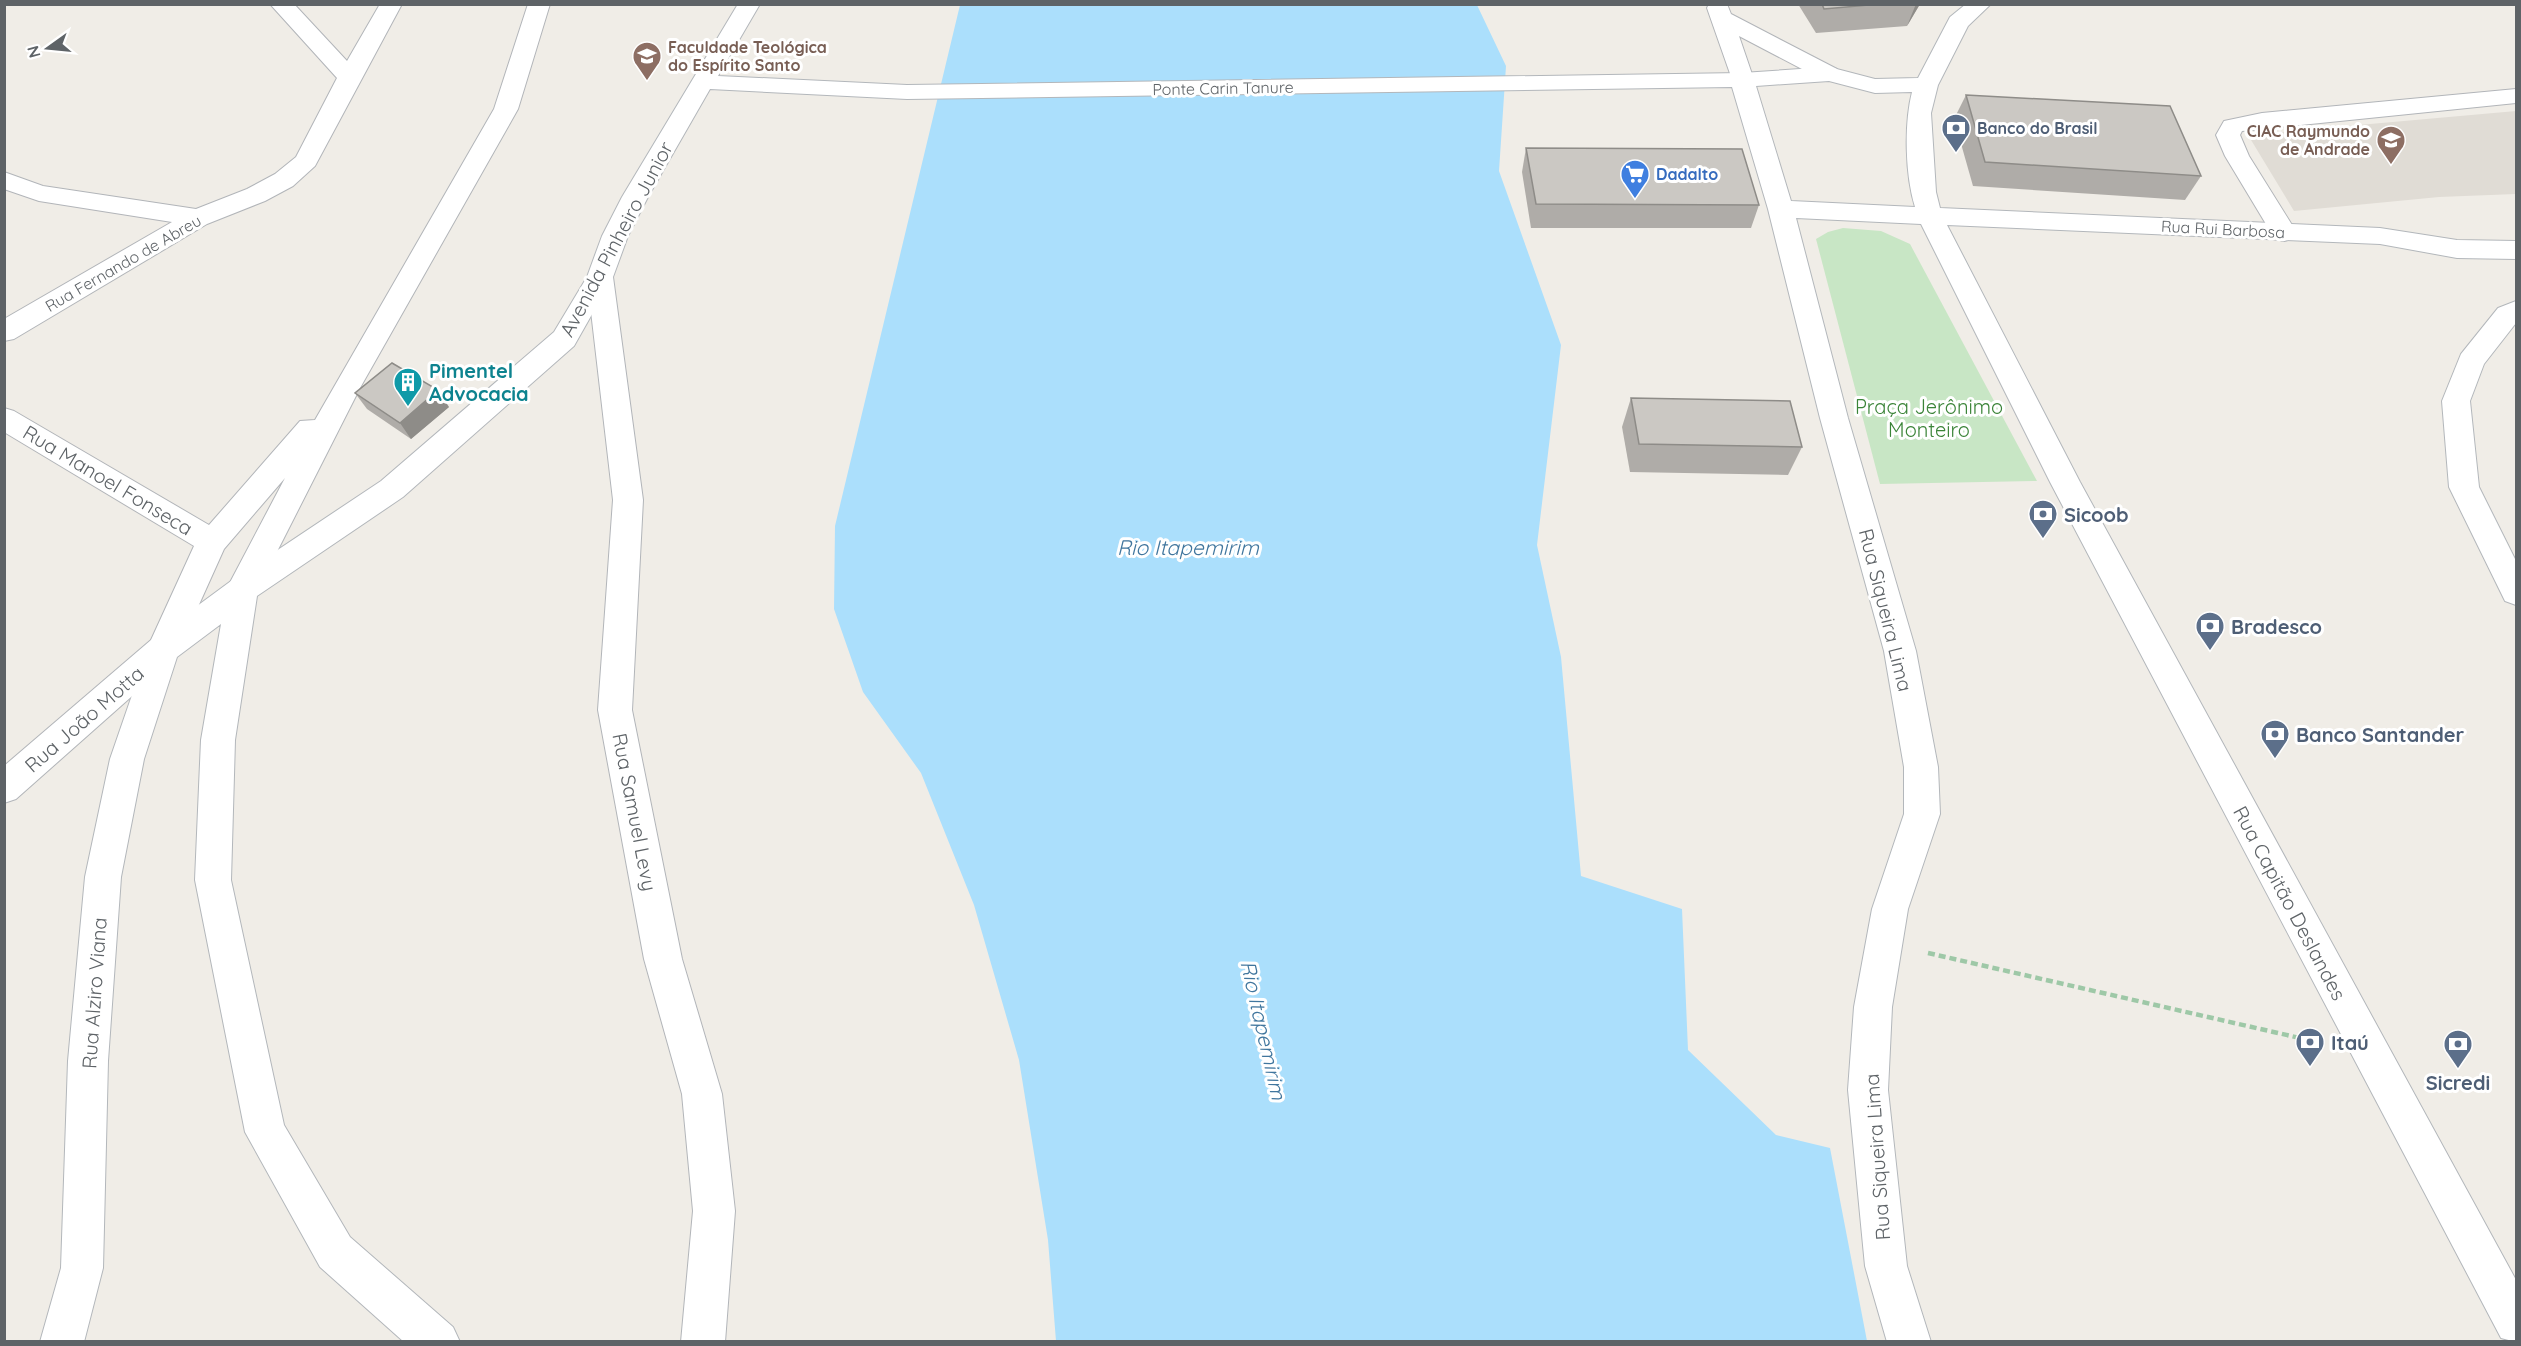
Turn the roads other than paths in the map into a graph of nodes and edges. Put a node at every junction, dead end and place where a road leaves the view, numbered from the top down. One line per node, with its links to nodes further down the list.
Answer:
1 (281, 4): 8 (main road)
2 (392, 4): 8 (main road, Rua Fernando de Abreu)
3 (539, 4): 22 (main road)
4 (749, 4): 10 (main road, Avenida Pinheiro Junior)
5 (1980, 4): 11 (main road)
6 (1720, 12): 7 (main road); 9 (main road)
7 (1829, 75): 9 (main road); 11 (main road)
8 (349, 77): 16 (main road, Rua Fernando de Abreu)
9 (1742, 80): 10 (main road, Ponte Carin Tanure); 14 (main road)
10 (704, 82): 19 (main road, Avenida Pinheiro Junior)
11 (1926, 85): 15 (main road)
12 (2517, 96): 17 (main road)
13 (4, 180): 16 (main road)
14 (1781, 209): 15 (main road); 33 (main road, Rua Siqueira Lima)
15 (1930, 216): 17 (main road, Rua Rui Barbosa); 29 (main road, Rua Capitão Deslandes)
16 (198, 218): 21 (main road, Rua Fernando de Abreu)
17 (2284, 233): 18 (main road, Rua Rui Barbosa)
18 (2517, 250)
19 (600, 277): 25 (main road, Avenida Pinheiro Junior); 32 (main road, Rua Samuel Levy)
20 (2517, 310): 26 (main road)
21 (4, 332)
22 (346, 387): 24 (main road, Rua Alziro Viana); 25 (main road)
23 (4, 418): 24 (main road, Rua Manoel Fonseca)
24 (212, 542): 27 (main road, Rua Alziro Viana)
25 (242, 590): 27 (main road, Avenida Pinheiro Junior); 31 (main road)
26 (2517, 592)
27 (163, 649): 28 (main road, Rua João Motta); 30 (main road, Rua Alziro Viana)
28 (4, 788)
29 (2517, 1323)
30 (62, 1341)
31 (438, 1341)
32 (703, 1341)
33 (1909, 1341)

